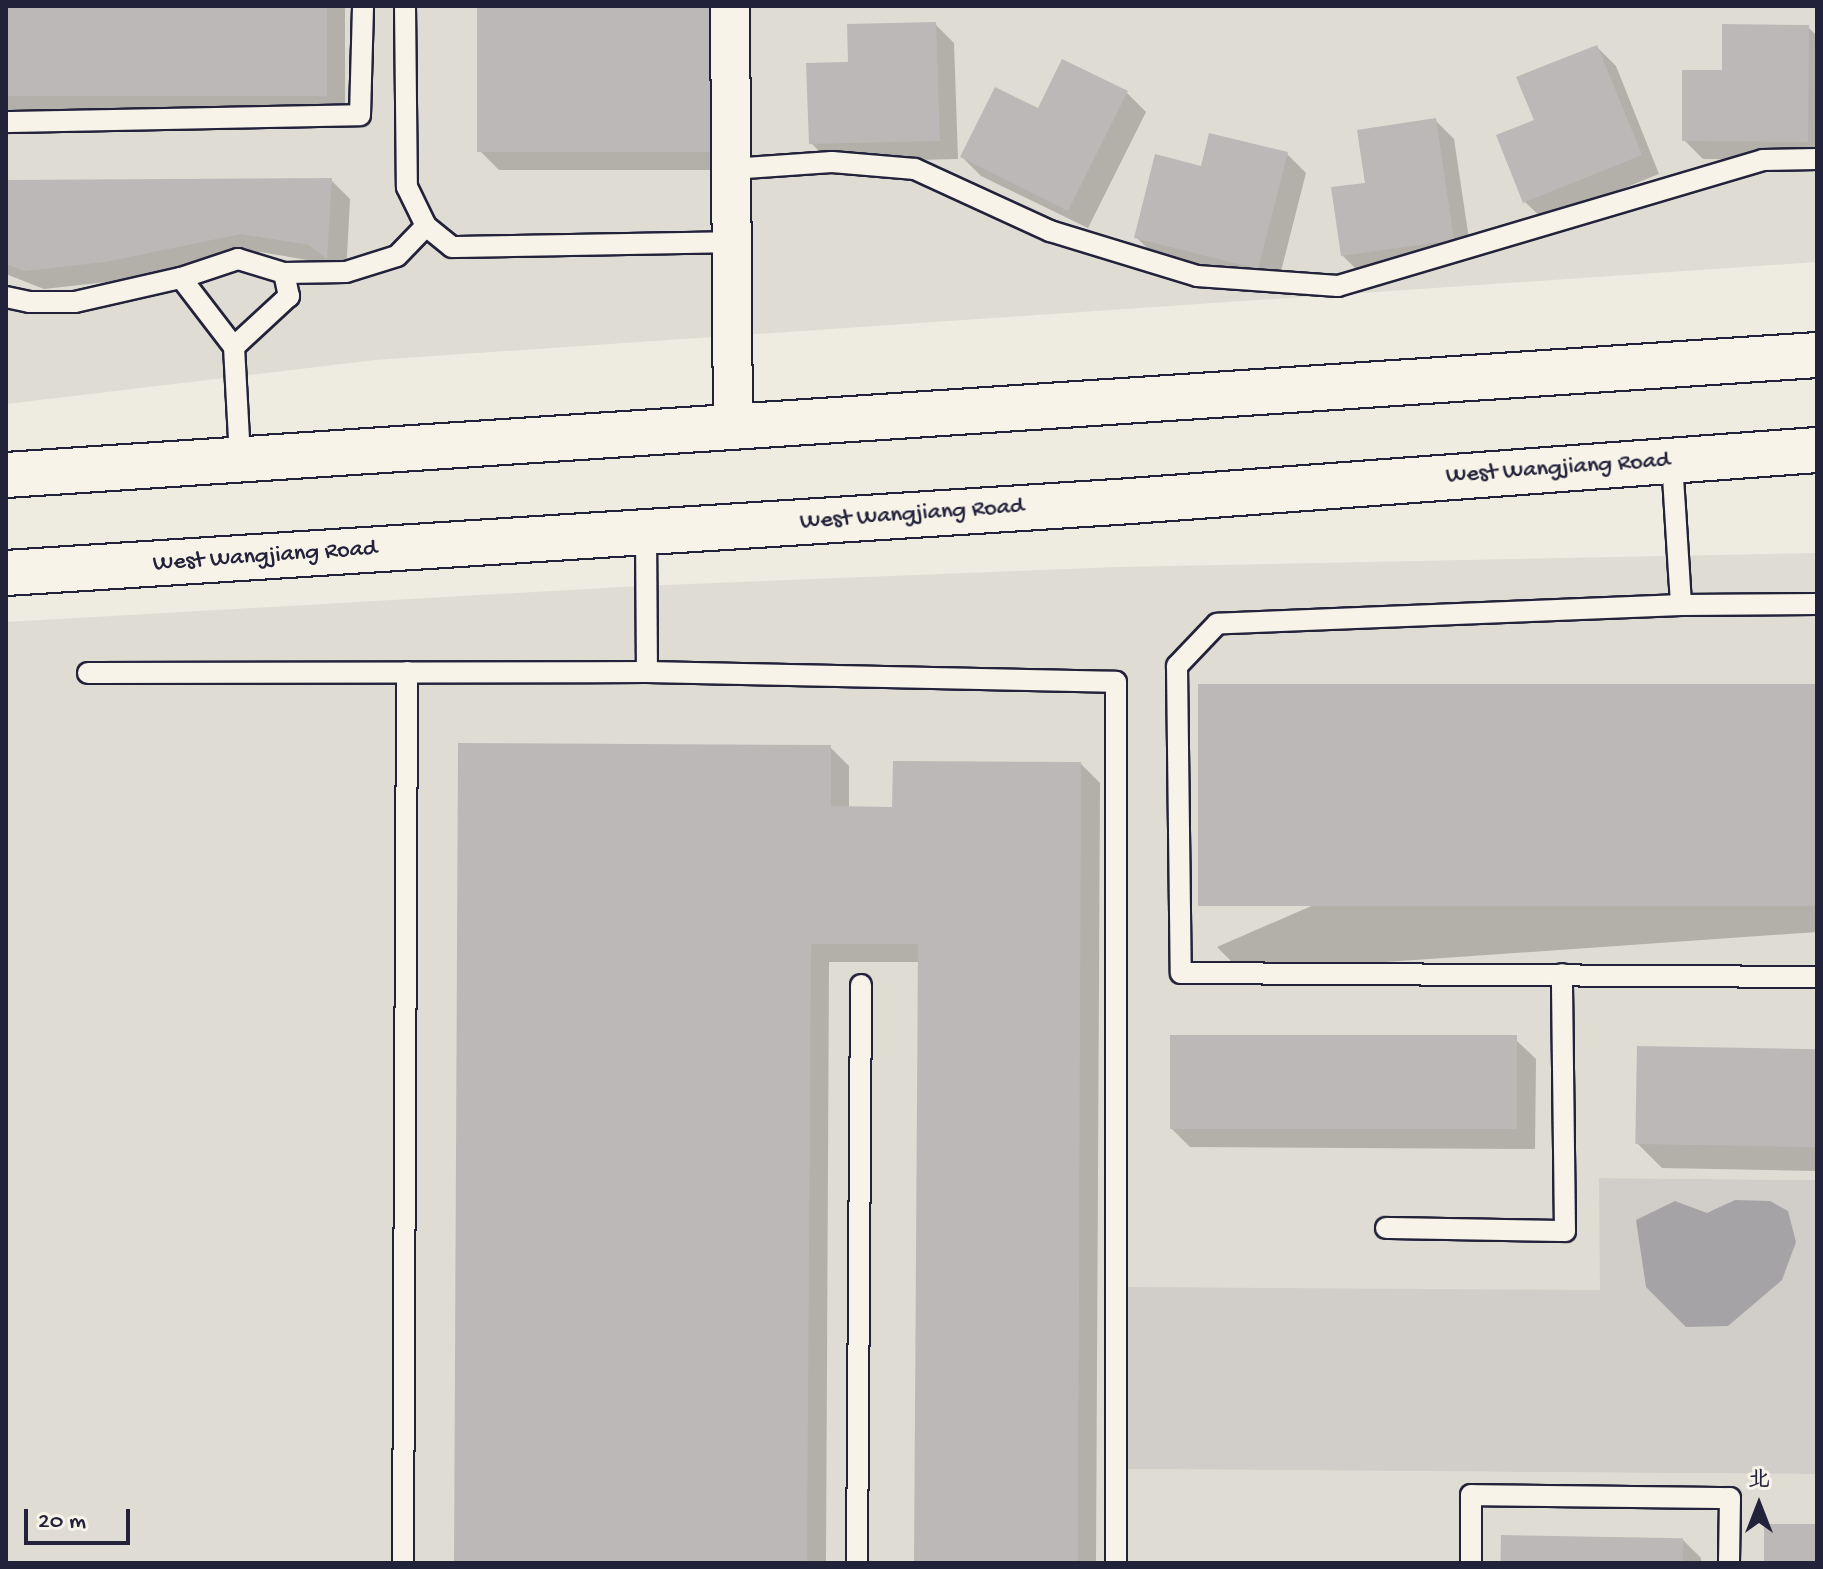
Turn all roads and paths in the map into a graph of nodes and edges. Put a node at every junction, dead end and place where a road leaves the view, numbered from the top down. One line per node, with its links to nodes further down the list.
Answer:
1 (363, 6): 4 (lane)
2 (405, 6): 7 (lane)
3 (730, 6): 6 (street)
4 (6, 122)
5 (1817, 159): 6 (lane)
6 (731, 169): 8 (street)
7 (426, 226): 8 (lane); 9 (lane)
8 (731, 242): 14 (street)
9 (284, 273): 10 (lane); 12 (lane)
10 (181, 278): 11 (lane); 12 (lane)
11 (6, 297)
12 (234, 347): 16 (lane)
13 (1817, 355): 14 (main road)
14 (733, 427): 16 (main road)
15 (1817, 450): 17 (main road, West Wangjiang Road)
16 (240, 459): 18 (main road)
17 (1672, 461): 19 (main road, West Wangjiang Road); 22 (lane)
18 (6, 475)
19 (646, 532): 20 (main road, West Wangjiang Road); 24 (lane)
20 (6, 573)
21 (1817, 604): 22 (lane)
22 (1681, 605): 26 (lane)
23 (407, 672): 24 (lane); 25 (lane); 30 (lane)
24 (647, 672): 32 (lane)
25 (88, 673)
26 (1562, 974): 27 (lane); 29 (lane)
27 (1817, 977)
28 (861, 985): 31 (lane)
29 (1386, 1228)
30 (403, 1563)
31 (857, 1563)
32 (1116, 1563)
33 (1471, 1563): 34 (lane)
34 (1729, 1563)

